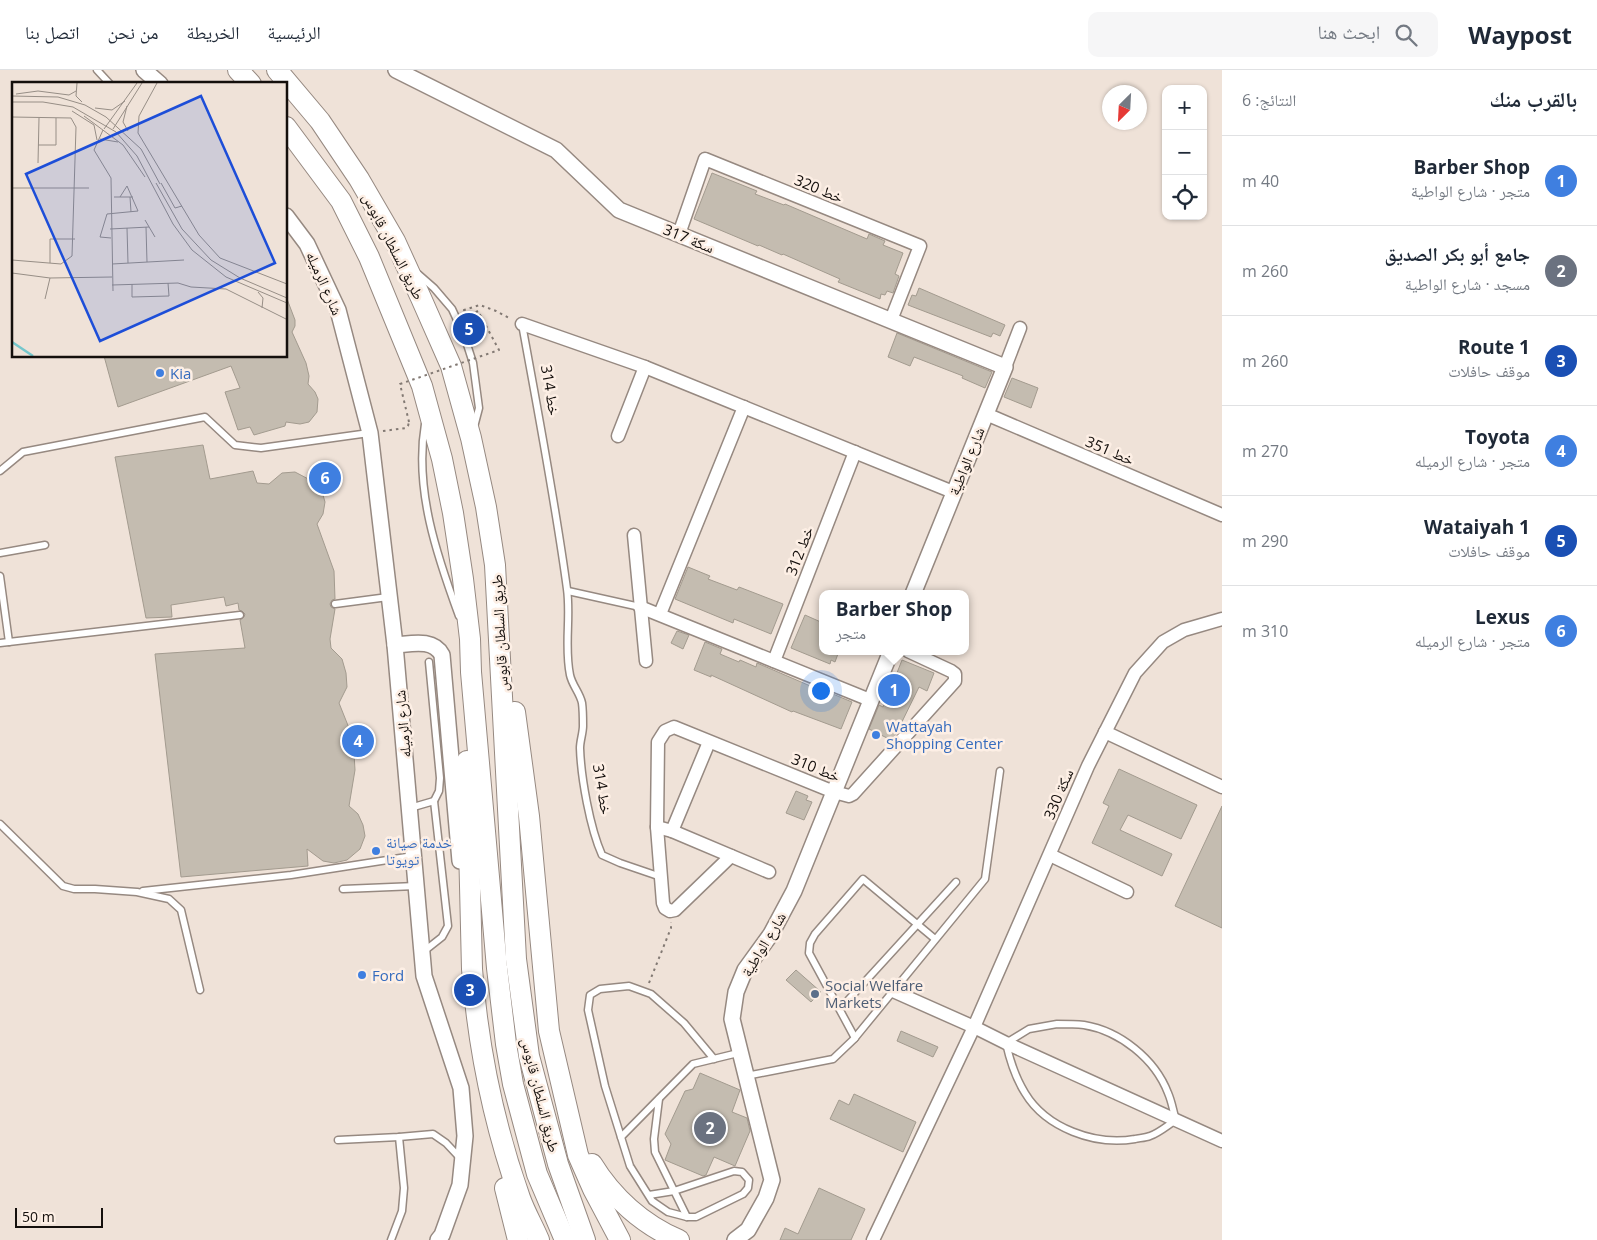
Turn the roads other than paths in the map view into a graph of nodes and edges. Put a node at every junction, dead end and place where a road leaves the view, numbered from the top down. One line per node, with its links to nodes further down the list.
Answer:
1 (97, 70): 6 (lane)
2 (144, 70): 7 (street)
3 (238, 70): 8 (highway)
4 (277, 70): 9 (highway, طريق السلطان قابوس)
5 (396, 70): 13 (street, سكة 317)
6 (108, 82)
7 (158, 82)
8 (249, 82)
9 (287, 82)
10 (288, 83): 48 (highway, طريق السلطان قابوس)
11 (288, 130): 47 (highway, طريق السلطان قابوس)
12 (288, 219): 21 (street, شارع الرميله)
13 (679, 234): 14 (street, سكة 317); 14 (street, خط 320)
14 (891, 320): 17 (street, سكة 317)
15 (522, 324): 18 (street); 32 (lane, خط 314)
16 (1020, 328): 17 (street, شارع الواطية)
17 (1005, 367): 20 (street, شارع الواطية)
18 (646, 368): 19 (street); 22 (street)
19 (744, 407): 23 (street); 36 (street)
20 (986, 414): 25 (street, شارع الواطية); 26 (street, خط 351)
21 (370, 433): 24 (lane); 33 (street, شارع الرميله)
22 (618, 436)
23 (854, 452): 25 (street); 45 (street, خط 312)
24 (0, 471)
25 (953, 492): 31 (street, شارع الواطية)
26 (1222, 515)
27 (634, 535): 35 (street)
28 (46, 545): 29 (lane)
29 (0, 553)
30 (0, 576): 39 (lane)
31 (915, 590)
32 (568, 591): 35 (lane); 64 (lane, خط 314)
33 (389, 597): 34 (lane); 41 (street, شارع الرميله)
34 (335, 604)
35 (640, 607): 36 (street); 44 (street)
36 (660, 614): 45 (street)
37 (240, 615): 39 (lane)
38 (1222, 619): 50 (street, سكة 330)
39 (9, 642): 40 (lane)
40 (0, 643)
41 (395, 645): 56 (street, شارع الرميله); 73 (street)
42 (889, 655): 49 (street, شارع الواطية)
43 (917, 655): 54 (street, خط 310)
44 (646, 661)
45 (774, 661): 49 (street)
46 (428, 662): 55 (lane)
47 (471, 672): 73 (highway); 102 (highway, طريق السلطان قابوس)
48 (502, 676): 86 (highway); 103 (highway, طريق السلطان قابوس)
49 (870, 700): 54 (street, شارع الواطية)
50 (1105, 732): 53 (street); 60 (street, سكة 330)
51 (709, 742): 54 (street, خط 310); 58 (street, خط 310); 59 (street)
52 (1000, 772): 71 (lane)
53 (1222, 786)
54 (834, 792): 80 (street, شارع الواطية)
55 (434, 801): 56 (lane); 72 (lane)
56 (410, 808): 61 (street, شارع الرميله)
57 (0, 824): 68 (lane)
58 (657, 827): 59 (street); 64 (street)
59 (672, 831): 62 (street)
60 (1050, 855): 69 (street); 77 (street, سكة 330)
61 (414, 856): 66 (street, شارع الرميله); 68 (lane)
62 (731, 856): 63 (street); 64 (street)
63 (769, 872)
64 (661, 877)
65 (956, 882): 70 (lane)
66 (416, 886): 67 (lane); 72 (street, شارع الرميله)
67 (343, 889)
68 (137, 892): 74 (lane)
69 (1127, 892)
70 (918, 924): 71 (lane); 76 (lane); 76 (lane)
71 (934, 939): 75 (lane)
72 (422, 953): 92 (street, شارع الرميله)
73 (472, 969): 83 (highway)
74 (200, 990)
75 (893, 991): 77 (street); 78 (lane)
76 (840, 1009): 78 (lane)
77 (974, 1027): 79 (street); 107 (street, سكة 330)
78 (854, 1038): 82 (lane)
79 (1006, 1043): 85 (street); 85 (lane); 85 (lane)
80 (738, 1053): 81 (lane); 82 (street, شارع الواطية)
81 (714, 1059): 84 (lane); 88 (lane)
82 (746, 1076): 106 (street, شارع الواطية)
83 (489, 1086): 93 (highway); 99 (highway)
84 (659, 1099): 88 (lane); 94 (lane)
85 (1176, 1120): 90 (street)
86 (571, 1124): 91 (highway); 105 (highway)
87 (399, 1137): 89 (lane); 92 (lane); 97 (lane)
88 (621, 1137): 95 (lane)
89 (338, 1140)
90 (1222, 1141)
91 (578, 1155): 103 (highway); 104 (highway)
92 (462, 1160): 98 (street, شارع الرميله)
93 (508, 1160): 100 (highway); 101 (highway)
94 (674, 1191): 95 (lane); 96 (lane); 96 (lane)
95 (649, 1196): 96 (lane)
96 (686, 1217)
97 (391, 1240)
98 (438, 1240)
99 (518, 1240)
100 (539, 1240)
101 (551, 1240)
102 (565, 1240)
103 (587, 1240)
104 (620, 1240)
105 (679, 1240)
106 (735, 1240)
107 (874, 1240)

